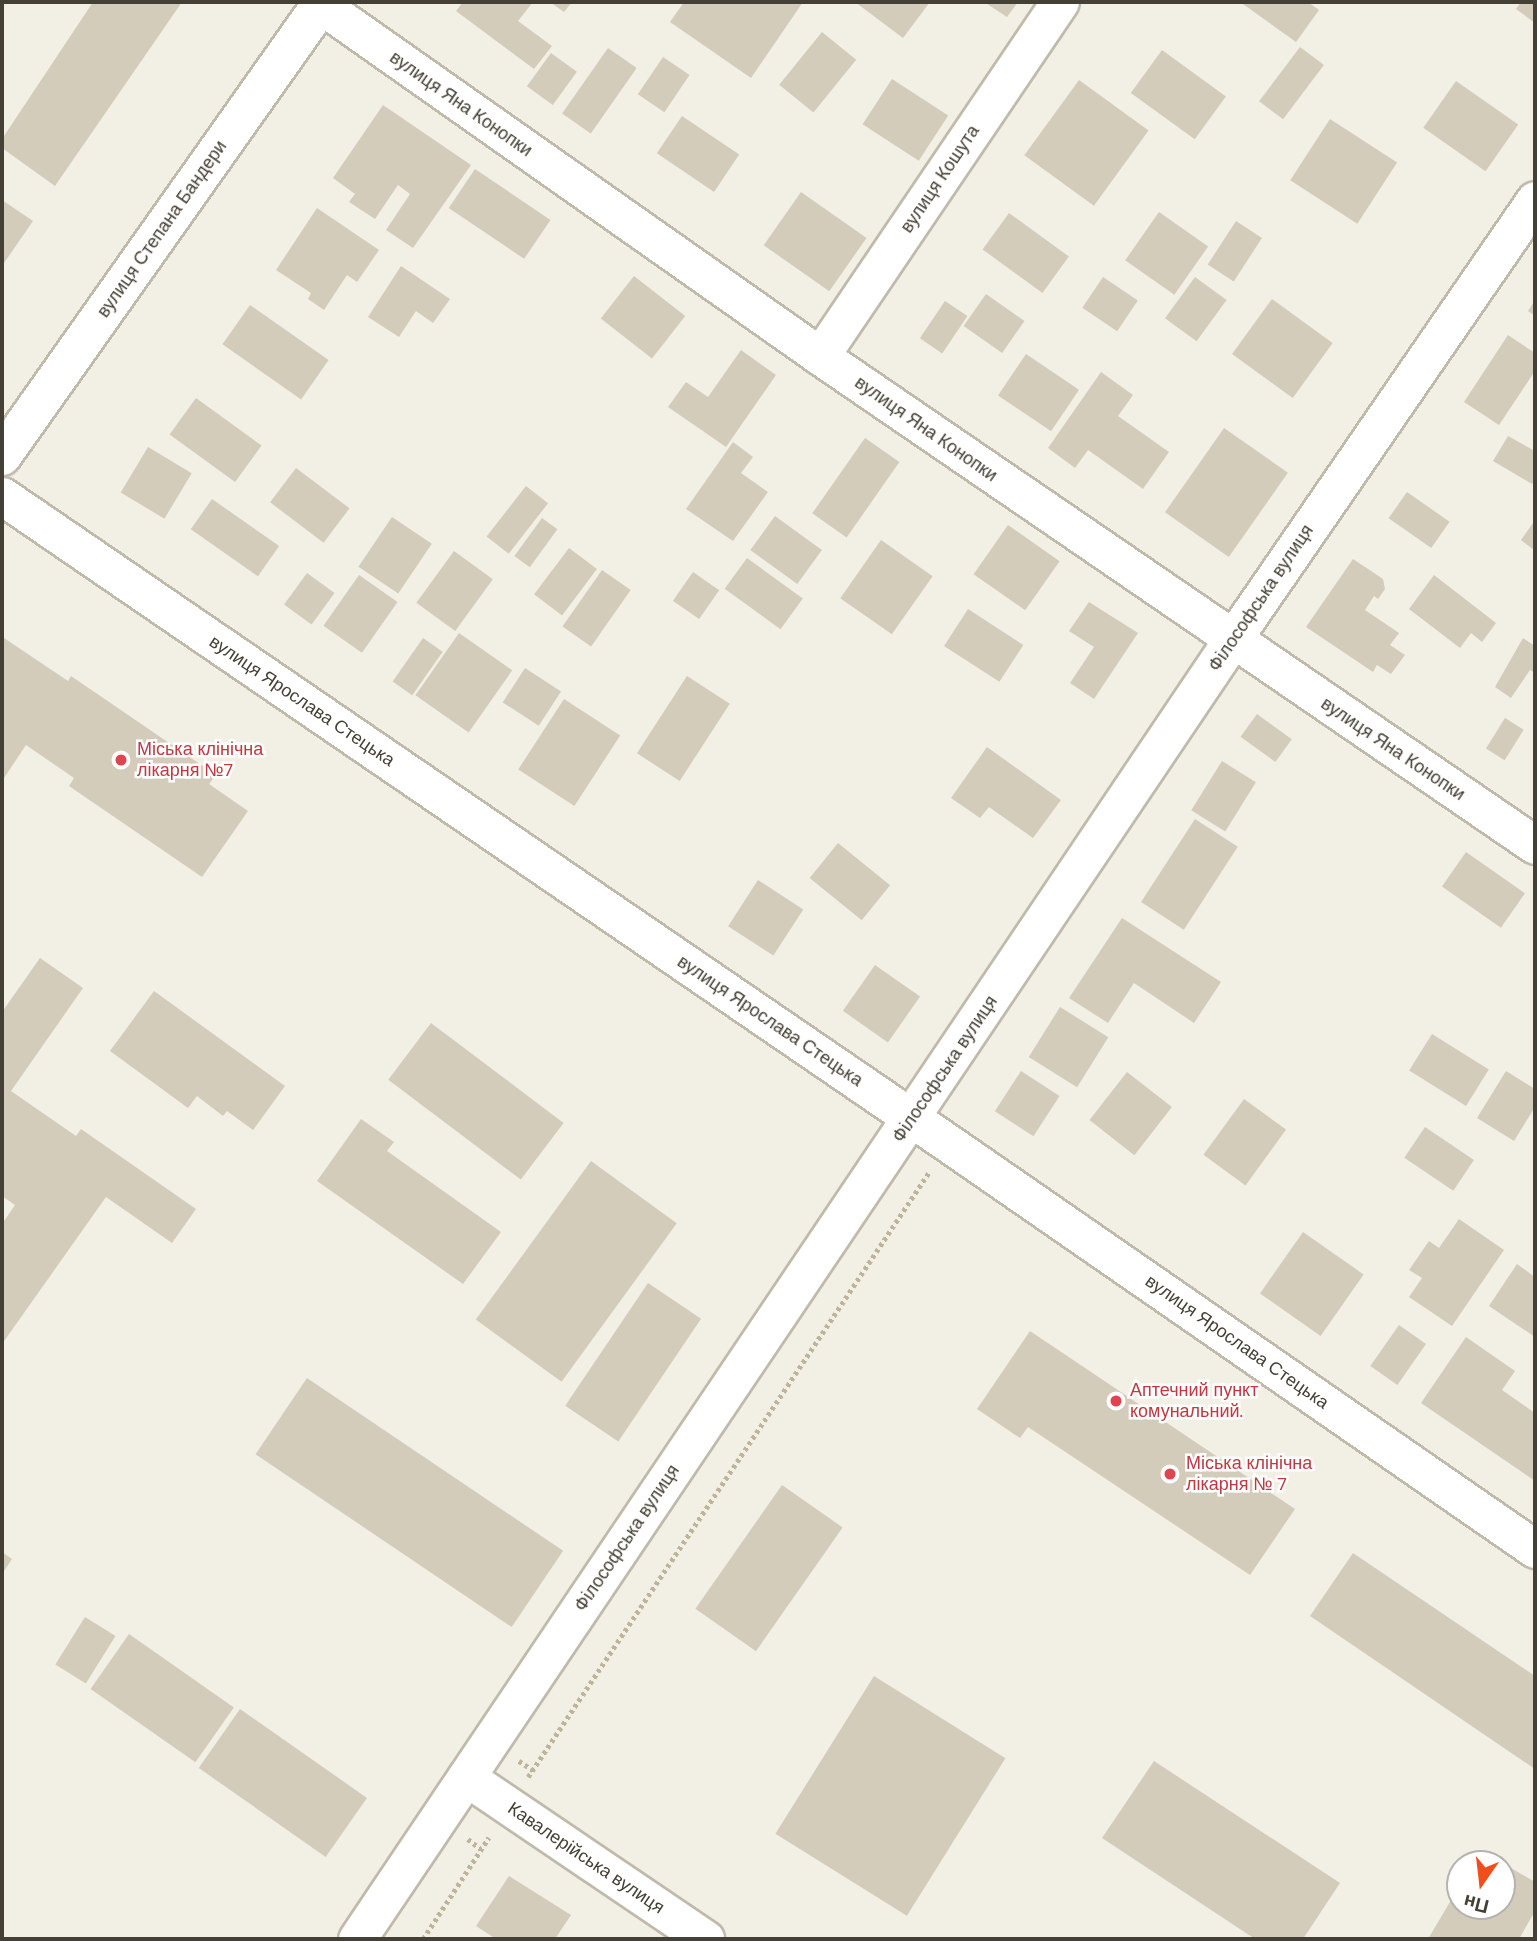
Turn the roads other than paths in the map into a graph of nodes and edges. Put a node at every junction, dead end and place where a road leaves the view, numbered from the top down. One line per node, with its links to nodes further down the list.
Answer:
1 (1060, 2): 4 (street, вулиця Кошута)
2 (322, 4): 4 (street, вулиця Яна Конопки); 5 (street, вулиця Степана Бандери)
3 (1535, 200): 7 (street, Філософська вулиця)
4 (820, 356): 7 (street, вулиця Яна Конопки)
5 (2, 456)
6 (2, 495): 9 (street, вулиця Ярослава Стецька)
7 (1232, 640): 8 (street, вулиця Яна Конопки); 9 (street, Філософська вулиця)
8 (1535, 845)
9 (912, 1118): 10 (street, вулиця Ярослава Стецька); 11 (street, Філософська вулиця)
10 (1535, 1549)
11 (466, 1777): 12 (street, Філософська вулиця); 13 (street, Кавалерійська вулиця)
12 (357, 1939)
13 (705, 1939)

